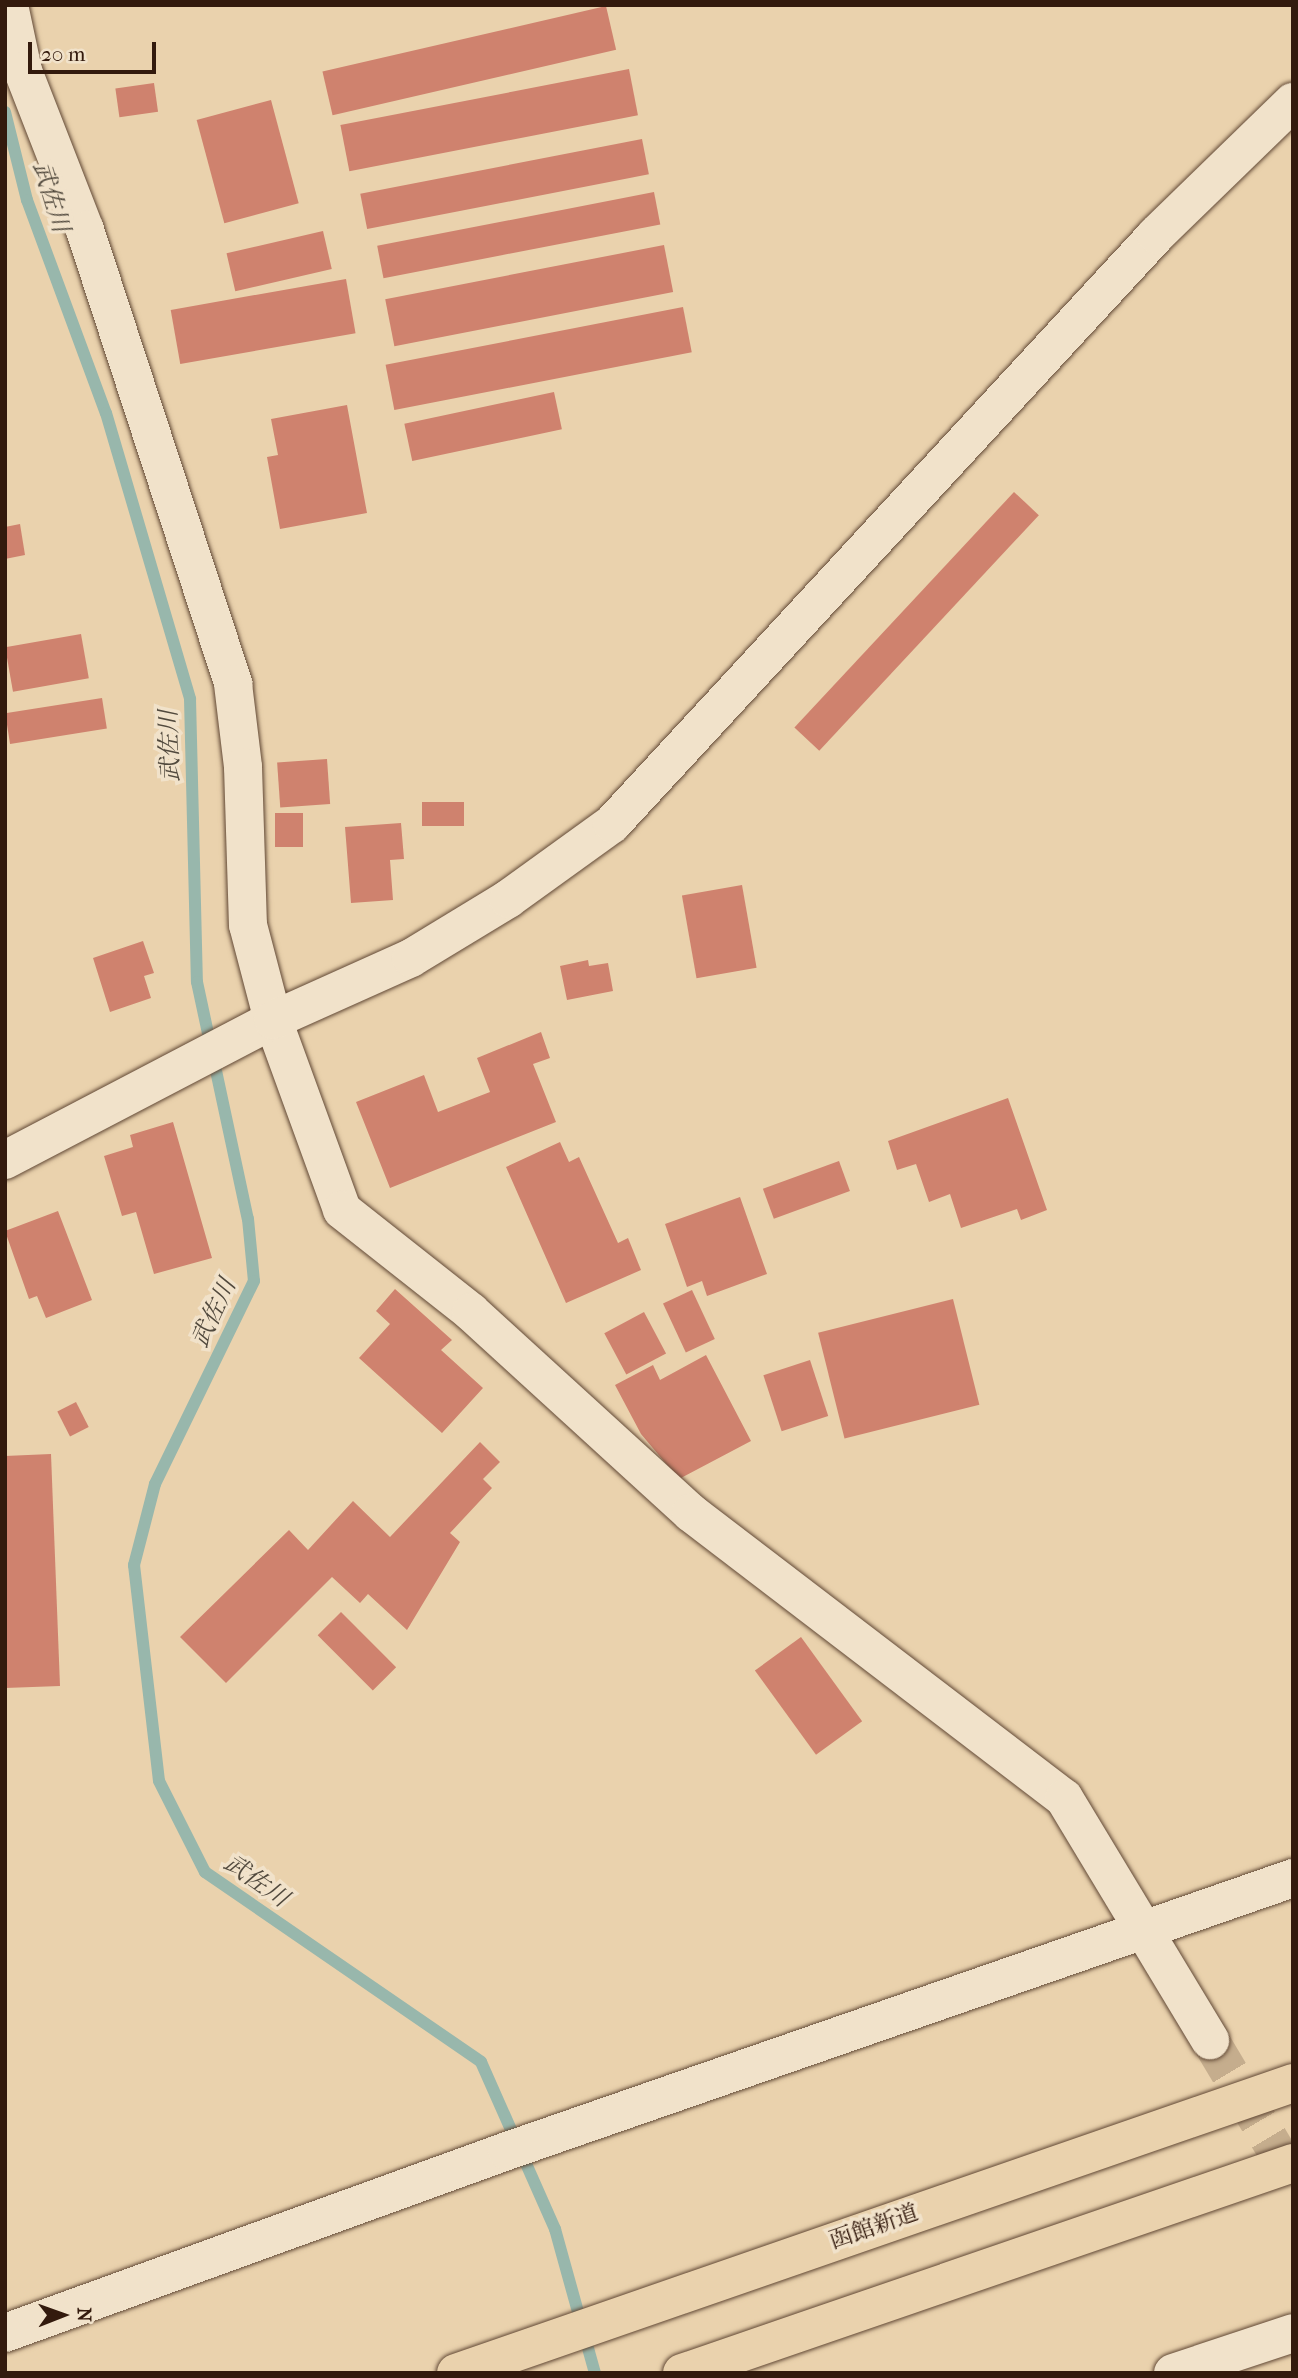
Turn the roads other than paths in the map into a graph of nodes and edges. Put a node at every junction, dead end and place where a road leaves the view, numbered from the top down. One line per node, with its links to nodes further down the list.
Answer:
1 (9, 5): 3 (street)
2 (1293, 102): 3 (street)
3 (259, 1028): 4 (street); 6 (street)
4 (5, 1160)
5 (1293, 1878): 6 (street)
6 (1146, 1930): 7 (street); 10 (street)
7 (1210, 2040)
8 (1293, 2083): 13 (highway, 函館新道)
9 (1293, 2163): 12 (highway)
10 (5, 2333)
11 (1293, 2333): 14 (street)
12 (684, 2372)
13 (456, 2373)
14 (1173, 2373)

